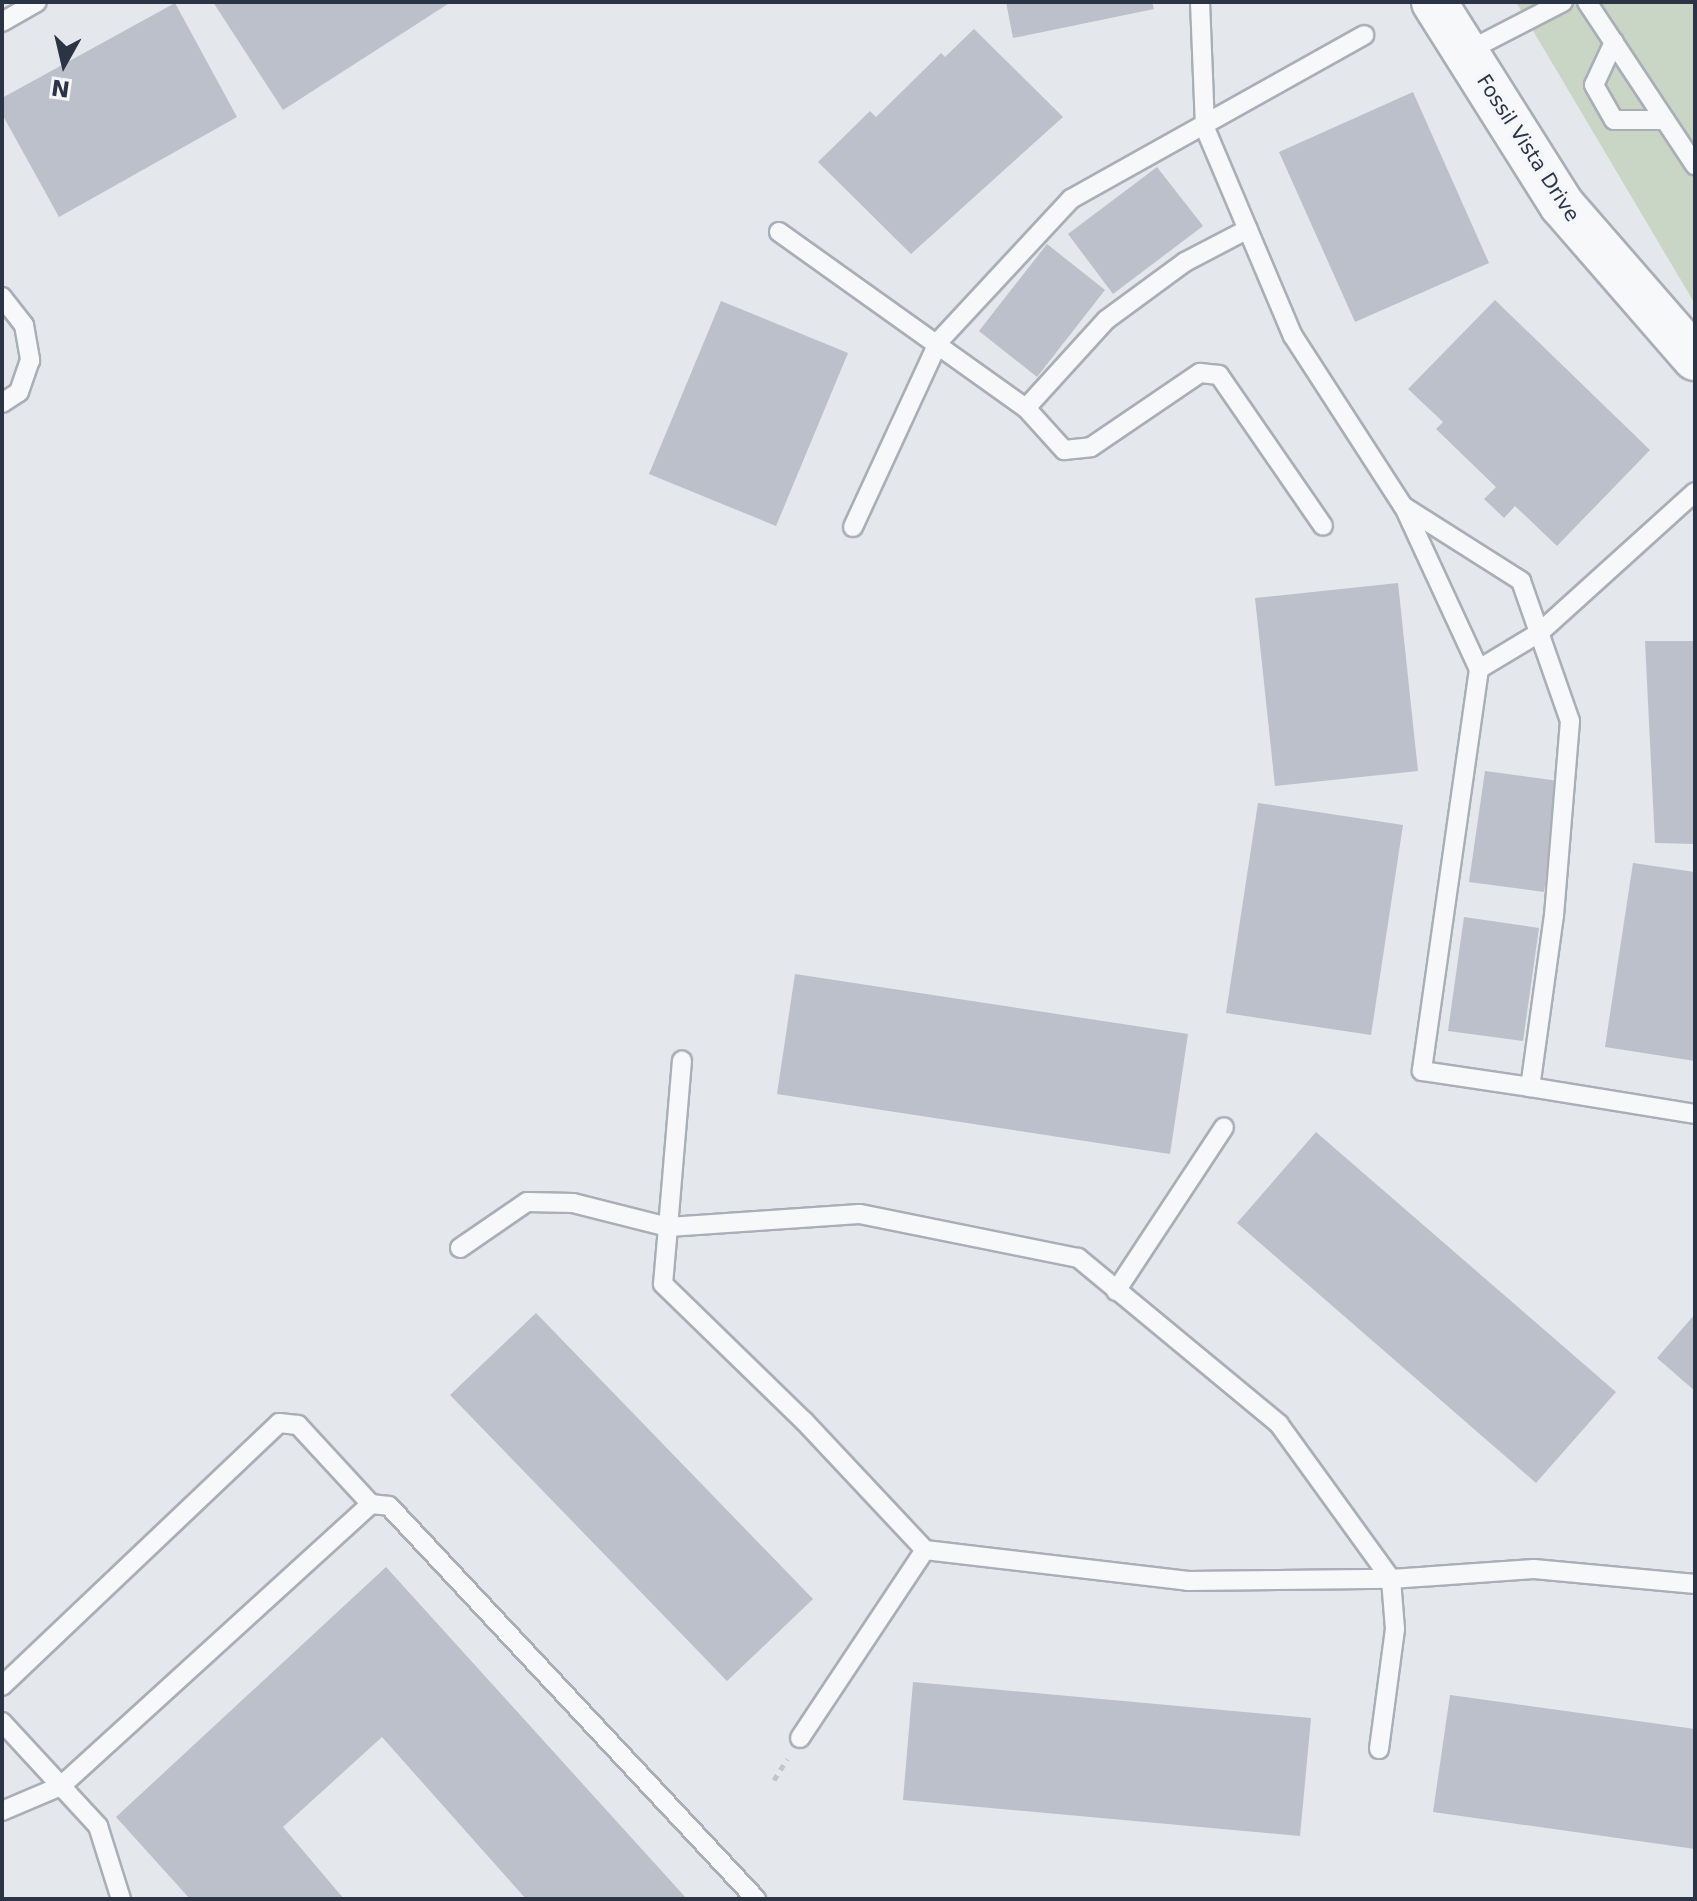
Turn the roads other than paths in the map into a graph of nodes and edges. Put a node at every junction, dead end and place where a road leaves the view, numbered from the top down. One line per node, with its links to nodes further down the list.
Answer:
1 (37, 2): 6 (lane)
2 (1200, 2): 11 (lane)
3 (1434, 2): 9 (street, Fossil Vista Drive)
4 (1563, 2): 9 (lane)
5 (1587, 2): 8 (lane)
6 (2, 22)
7 (1364, 35): 11 (lane)
8 (1614, 42): 10 (lane); 10 (lane)
9 (1466, 52): 17 (street, Fossil Vista Drive)
10 (1665, 120): 12 (lane)
11 (1205, 128): 13 (lane); 16 (lane)
12 (1695, 165)
13 (1248, 229): 19 (lane); 21 (lane)
14 (779, 232): 16 (lane)
15 (2, 297): 18 (lane)
16 (939, 341): 19 (lane); 23 (lane)
17 (1695, 358)
18 (2, 403)
19 (1026, 408): 22 (lane)
20 (1695, 492): 24 (lane)
21 (1403, 506): 24 (lane); 25 (lane)
22 (1323, 526)
23 (853, 527)
24 (1539, 633): 25 (lane); 27 (lane)
25 (1479, 669): 27 (lane)
26 (682, 1061): 30 (lane)
27 (1530, 1087): 28 (lane)
28 (1695, 1114)
29 (1224, 1127): 32 (lane)
30 (668, 1227): 31 (lane); 32 (lane); 34 (lane)
31 (460, 1248)
32 (1116, 1291): 35 (lane)
33 (371, 1504): 37 (lane); 41 (lane); 44 (lane)
34 (925, 1550): 35 (lane); 39 (lane)
35 (1391, 1579): 36 (lane); 40 (lane)
36 (1695, 1584)
37 (2, 1686)
38 (2, 1722): 41 (lane)
39 (800, 1738)
40 (1379, 1749)
41 (61, 1786): 42 (lane); 43 (lane)
42 (2, 1811)
43 (121, 1899)
44 (756, 1899)

